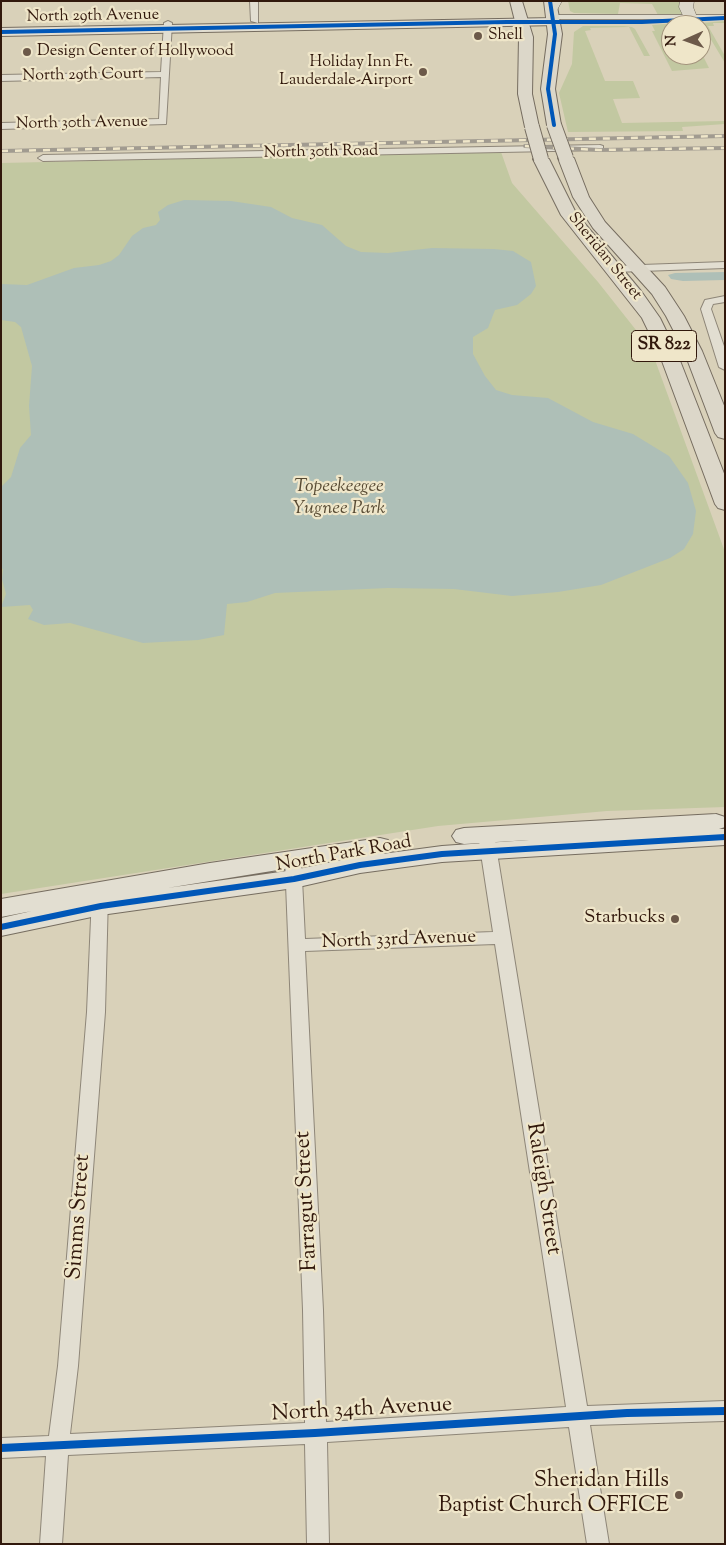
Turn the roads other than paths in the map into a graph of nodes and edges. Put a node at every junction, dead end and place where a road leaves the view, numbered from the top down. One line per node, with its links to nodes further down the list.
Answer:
1 (254, 1): 10 (street)
2 (516, 1): 9 (main road, Sheridan Street / SR 822)
3 (688, 1): 5 (highway)
4 (553, 10): 6 (street, North 29th Avenue); 8 (street, North 29th Avenue); 9 (street, North 29th Avenue); 20 (main road, Sheridan Street / SR 822, bridge)
5 (689, 15)
6 (661, 16)
7 (711, 18): 8 (street, North 29th Avenue)
8 (725, 18)
9 (522, 19): 10 (street, North 29th Avenue); 11 (street, North 29th Avenue); 21 (main road, Sheridan Street / SR 822, bridge)
10 (255, 21): 11 (street, North 29th Avenue)
11 (168, 26): 12 (street, North 29th Avenue); 13 (street, North 29th Avenue); 14 (street)
12 (1, 27)
13 (1, 32)
14 (165, 74): 15 (street, North 29th Court); 16 (street, North 30th Avenue)
15 (1, 78)
16 (1, 126)
17 (600, 148): 18 (street, North 30th Road)
18 (42, 158)
19 (725, 265): 20 (street)
20 (638, 268): 21 (street); 25 (main road, Sheridan Street / SR 822)
21 (614, 269): 26 (main road, Sheridan Street / SR 822)
22 (725, 299): 23 (street)
23 (721, 350): 24 (street)
24 (725, 367)
25 (725, 433)
26 (723, 494)
27 (725, 821): 29 (street, North Park Road)
28 (725, 837): 29 (street, North Park Road)
29 (487, 842): 30 (street, North Park Road); 34 (street, Raleigh Street)
30 (294, 869): 31 (street, North Park Road); 35 (street, Farragut Street)
31 (100, 898): 32 (street, North Park Road); 33 (street, North Park Road); 39 (street, Simms Street)
32 (1, 908)
33 (1, 927)
34 (501, 938): 35 (street, North 33rd Avenue); 37 (street, Raleigh Street)
35 (298, 945): 38 (street, Farragut Street)
36 (725, 1411): 37 (street, North 34th Avenue)
37 (576, 1416): 38 (street, North 34th Avenue); 43 (street, Raleigh Street)
38 (314, 1433): 39 (street, North 34th Avenue); 42 (street, Farragut Street)
39 (58, 1445): 40 (street, North 34th Avenue); 41 (street, Simms Street)
40 (1, 1448)
41 (50, 1544)
42 (318, 1544)
43 (598, 1544)

